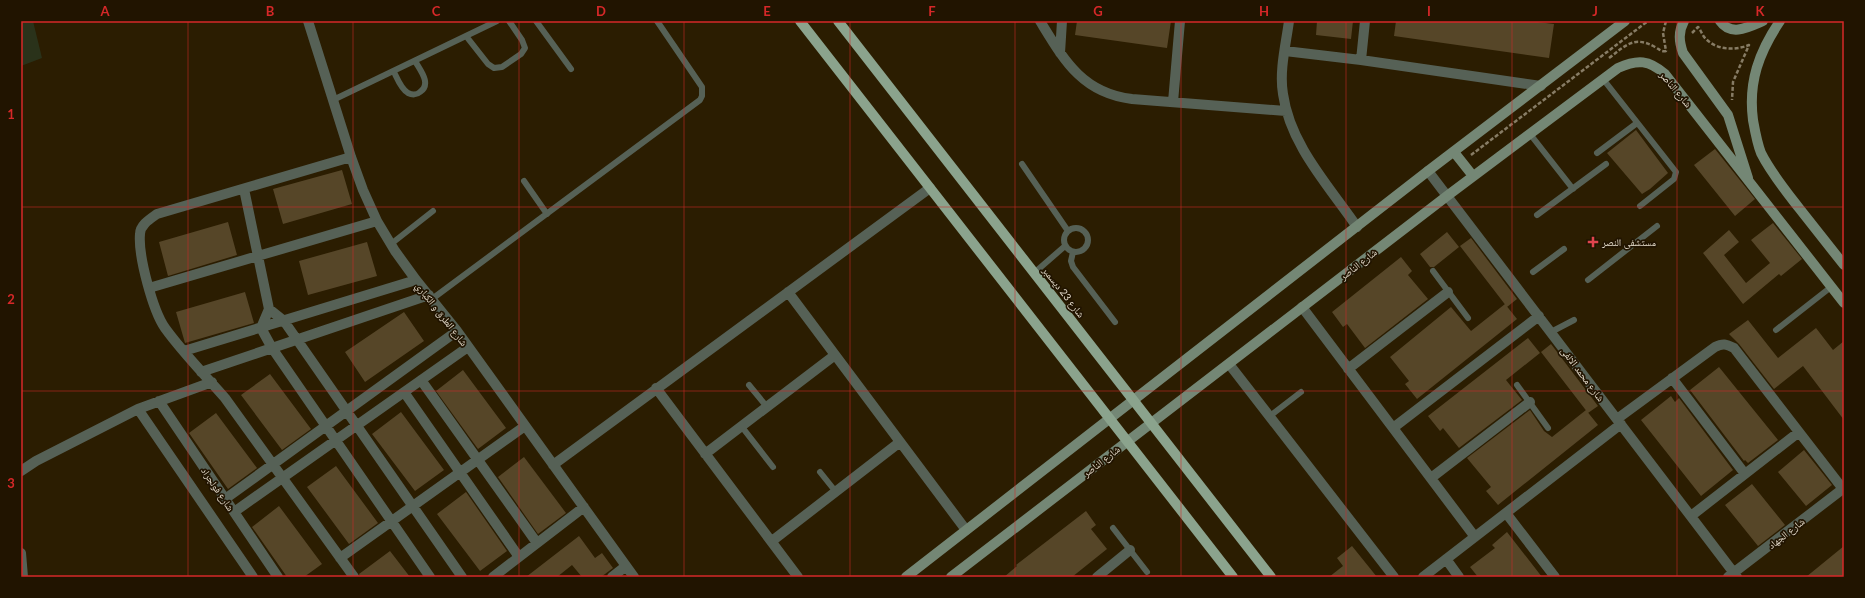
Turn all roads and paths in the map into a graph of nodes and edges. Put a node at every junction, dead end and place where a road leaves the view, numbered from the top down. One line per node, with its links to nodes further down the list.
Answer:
1 (308, 21): 28 (street, شارع الطرق و الكباري)
2 (498, 21): 19 (lane)
3 (509, 21): 19 (lane)
4 (536, 21): 24 (lane)
5 (656, 21): 49 (lane)
6 (800, 21): 43 (main road)
7 (838, 21): 63 (main road, شارع 23 ديسمبر)
8 (1040, 21): 21 (street)
9 (1062, 21): 21 (street)
10 (1180, 21): 29 (street)
11 (1289, 21): 20 (street)
12 (1365, 21): 22 (street)
13 (1625, 21): 27 (street)
14 (1648, 21): 35 (path)
15 (1684, 21): 42 (street)
16 (1720, 21): 17 (street)
17 (1763, 21)
18 (1780, 21): 60 (street)
19 (466, 36): 23 (lane)
20 (1285, 51): 22 (street); 30 (street)
21 (1060, 53): 29 (street)
22 (1361, 60): 27 (street)
23 (415, 61): 25 (lane); 25 (lane)
24 (571, 69)
25 (394, 72): 28 (lane)
26 (1603, 79): 31 (lane); 32 (street, شارع الناصر); 42 (street, شارع الناصر)
27 (1541, 86): 33 (street)
28 (333, 100): 36 (street, شارع الطرق و الكباري)
29 (1173, 102): 30 (street)
30 (1286, 111): 53 (street)
31 (1637, 122): 34 (lane); 47 (lane)
32 (1530, 134): 40 (street, شارع الناصر); 45 (lane)
33 (1454, 152): 39 (street); 40 (street)
34 (1597, 153)
35 (1470, 156)
36 (351, 157): 44 (street); 51 (street, شارع الطرق و الكباري)
37 (1022, 164): 54 (lane)
38 (1606, 164): 45 (lane)
39 (1428, 172): 46 (street, شارع محمد الالفى); 53 (street)
40 (1473, 176): 46 (street, شارع الناصر)
41 (524, 181): 49 (lane)
42 (1749, 182): 66 (street, شارع الناصر)
43 (930, 188): 68 (street); 106 (main road)
44 (244, 189): 59 (street); 67 (street)
45 (1573, 189): 50 (lane)
46 (1447, 196): 73 (street, شارع الناصر); 74 (street, شارع محمد الالفى)
47 (1640, 206)
48 (433, 210): 55 (lane)
49 (547, 214): 70 (lane)
50 (1537, 215)
51 (378, 221): 55 (street, شارع الطرق و الكباري); 59 (street)
52 (1656, 226): 65 (lane)
53 (1357, 227): 99 (street)
54 (1068, 231): 56 (lane); 58 (lane)
55 (391, 244): 64 (street, شارع الطرق و الكباري)
56 (1065, 246): 58 (lane); 63 (lane)
57 (1564, 249): 62 (lane)
58 (1073, 252): 78 (lane)
59 (259, 256): 67 (street); 72 (street)
60 (1844, 265)
61 (1433, 272): 69 (lane)
62 (1534, 272)
63 (1034, 273): 99 (main road, شارع 23 ديسمبر)
64 (416, 280): 70 (street, شارع الطرق و الكباري); 77 (street)
65 (1588, 280)
66 (1831, 287): 71 (street, شارع الناصر); 80 (lane)
67 (149, 288): 86 (street)
68 (788, 292): 87 (street); 96 (street)
69 (1448, 292): 75 (lane); 89 (street)
70 (430, 297): 81 (street, شارع الطرق و الكباري); 83 (street)
71 (1844, 303)
72 (269, 308): 77 (street); 79 (street)
73 (1302, 308): 88 (street, شارع الناصر); 89 (street)
74 (1539, 316): 82 (street, شارع محمد الالفى); 113 (street)
75 (1468, 318)
76 (1574, 320): 82 (lane)
77 (284, 321): 79 (street); 83 (street)
78 (1115, 322)
79 (261, 328): 85 (street); 86 (street)
80 (1776, 330)
81 (457, 331): 84 (street, شارع الطرق و الكباري); 104 (street)
82 (1551, 332): 107 (street, شارع محمد الالفى)
83 (296, 340): 85 (street); 104 (street)
84 (468, 347): 92 (street); 111 (street, شارع الطرق و الكباري)
85 (272, 348): 90 (street); 109 (street)
86 (184, 351): 90 (street)
87 (835, 355): 102 (street); 117 (street)
88 (1229, 364): 105 (street); 108 (street, شارع الناصر)
89 (1348, 369): 113 (street)
90 (201, 372): 93 (street)
91 (1672, 378): 107 (street); 115 (street); 127 (street)
92 (421, 380): 97 (street); 120 (street)
93 (212, 382): 100 (street); 121 (street)
94 (750, 385): 102 (lane)
95 (1517, 385): 101 (lane)
96 (656, 388): 119 (street); 122 (street)
97 (404, 392): 110 (street); 126 (street)
98 (1301, 392): 105 (lane)
99 (1133, 400): 106 (street); 108 (main road, شارع 23 ديسمبر)
100 (159, 401): 103 (street); 132 (street, شارع فولجراد)
101 (1530, 402): 114 (lane); 129 (street)
102 (767, 407): 112 (street)
103 (138, 409): 124 (street); 153 (street, شارع فولجراد)
104 (346, 412): 109 (street); 110 (street)
105 (1270, 416): 167 (street)
106 (1110, 419): 118 (main road); 140 (street)
107 (1619, 422): 136 (street); 137 (street, شارع محمد الالفى)
108 (1151, 423): 118 (street, شارع الناصر); 166 (main road, شارع 23 ديسمبر)
109 (326, 426): 116 (street); 121 (street)
110 (356, 426): 116 (street); 133 (street)
111 (525, 426): 120 (street); 122 (street, شارع الطرق و الكباري)
112 (742, 427): 119 (street); 123 (lane)
113 (1393, 428): 129 (street)
114 (1548, 428)
115 (1799, 432): 127 (street); 130 (street)
116 (335, 440): 128 (street); 138 (street)
117 (900, 442): 131 (street); 140 (street)
118 (1127, 442): 163 (street, شارع الناصر); 165 (main road)
119 (706, 454): 142 (street)
120 (478, 460): 126 (street); 143 (street)
121 (273, 464): 128 (street); 132 (street)
122 (553, 465): 134 (street, شارع الطرق و الكباري)
123 (773, 467)
124 (21, 471)
125 (820, 472): 131 (lane)
126 (460, 473): 133 (street); 146 (street)
127 (1745, 474): 137 (street)
128 (282, 478): 135 (street); 147 (street)
129 (1431, 478): 141 (street)
130 (1843, 488): 151 (street, شارع الجهاد)
131 (836, 492): 142 (street)
132 (225, 499): 135 (street, شارع فولجراد)
133 (412, 507): 138 (street); 157 (street)
134 (584, 507): 143 (street); 149 (street, شارع الطرق و الكباري)
135 (234, 512): 154 (street, شارع فولجراد)
136 (1506, 513): 141 (street); 170 (street)
137 (1691, 516): 151 (street, شارع محمد الالفى)
138 (392, 522): 147 (street); 156 (street)
139 (1113, 528): 144 (lane)
140 (966, 530): 162 (street)
141 (1475, 537): 148 (street)
142 (772, 541): 161 (street)
143 (537, 544): 146 (street)
144 (1130, 550): 150 (lane); 164 (street)
145 (21, 553): 152 (street)
146 (519, 557): 158 (street)
147 (340, 558): 155 (street)
148 (1446, 559): 168 (street); 169 (street)
149 (626, 566): 159 (street); 160 (street, شارع الطرق و الكباري)
150 (1147, 572)
151 (1733, 576)
152 (23, 577)
153 (254, 577)
154 (278, 577)
155 (354, 577)
156 (430, 577)
157 (462, 577)
158 (493, 577)
159 (612, 577)
160 (634, 577)
161 (798, 577)
162 (906, 577)
163 (951, 577)
164 (1097, 577)
165 (1233, 577)
166 (1271, 577)
167 (1394, 577)
168 (1423, 577)
169 (1459, 577)
170 (1555, 577)

